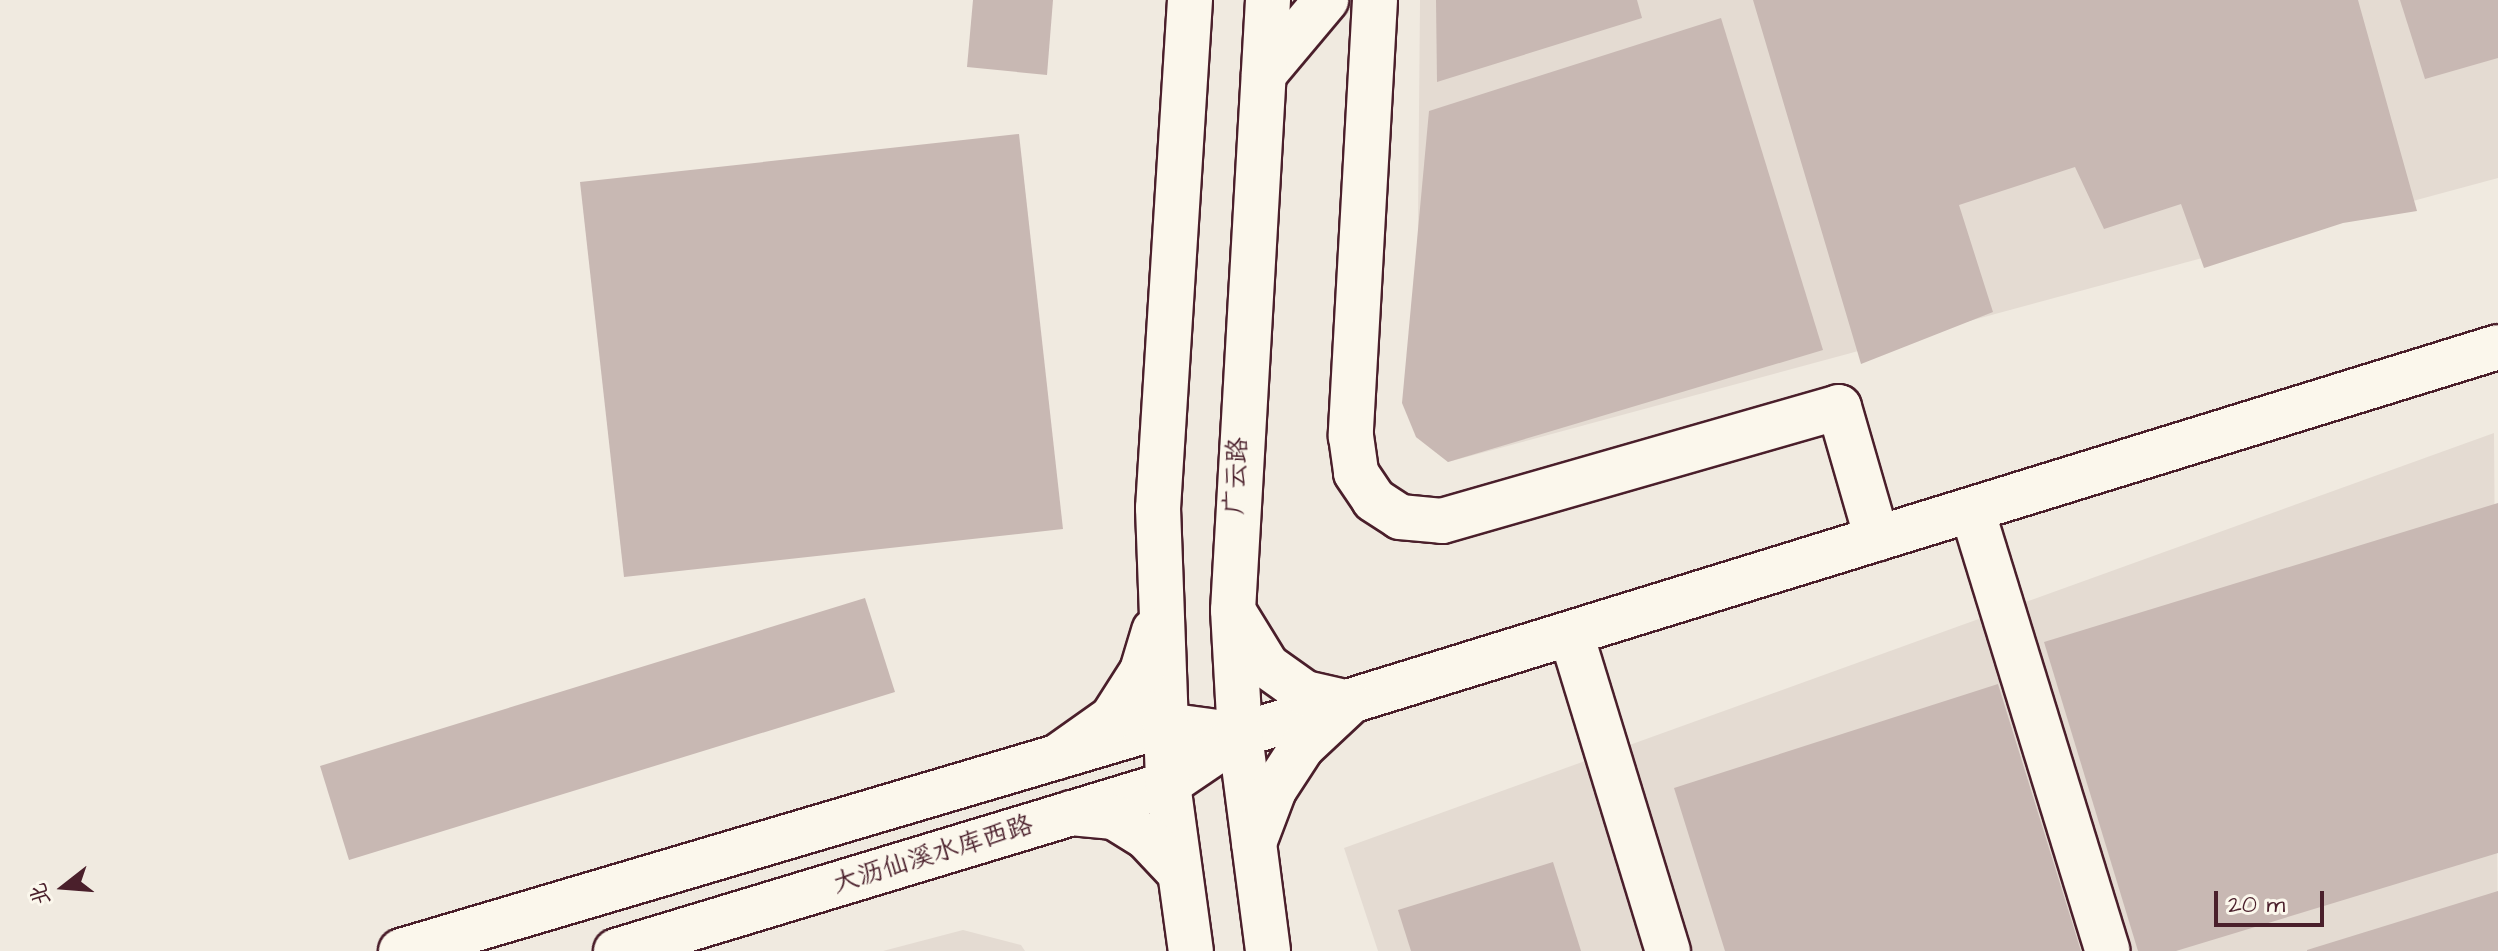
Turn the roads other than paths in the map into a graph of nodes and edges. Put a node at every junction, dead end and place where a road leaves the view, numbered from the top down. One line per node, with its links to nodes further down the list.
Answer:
1 (1190, 0): 10 (street)
2 (1268, 0): 5 (street, 广云路)
3 (1326, 0): 5 (street)
4 (1375, 0): 8 (street)
5 (1264, 74): 9 (street, 广云路)
6 (2498, 347): 7 (street)
7 (1972, 510): 8 (street); 25 (street)
8 (1877, 539): 11 (street)
9 (1233, 610): 12 (street); 14 (street, 广云路)
10 (1158, 617): 13 (street); 15 (street)
11 (1571, 634): 12 (street); 24 (street)
12 (1349, 703): 14 (street); 18 (street)
13 (1165, 725): 14 (street); 15 (street); 16 (street)
14 (1240, 735): 16 (street, 大沥仙溪水库西路); 18 (street, 广云路)
15 (1057, 757): 20 (street)
16 (1168, 784): 17 (street, 大沥仙溪水库西路); 19 (street)
17 (1071, 813): 19 (street); 21 (street, 大沥仙溪水库西路)
18 (1253, 845): 23 (street, 广云路)
19 (1179, 872): 22 (street)
20 (401, 951)
21 (616, 951)
22 (1191, 951)
23 (1268, 951)
24 (1668, 951)
25 (2108, 951)

